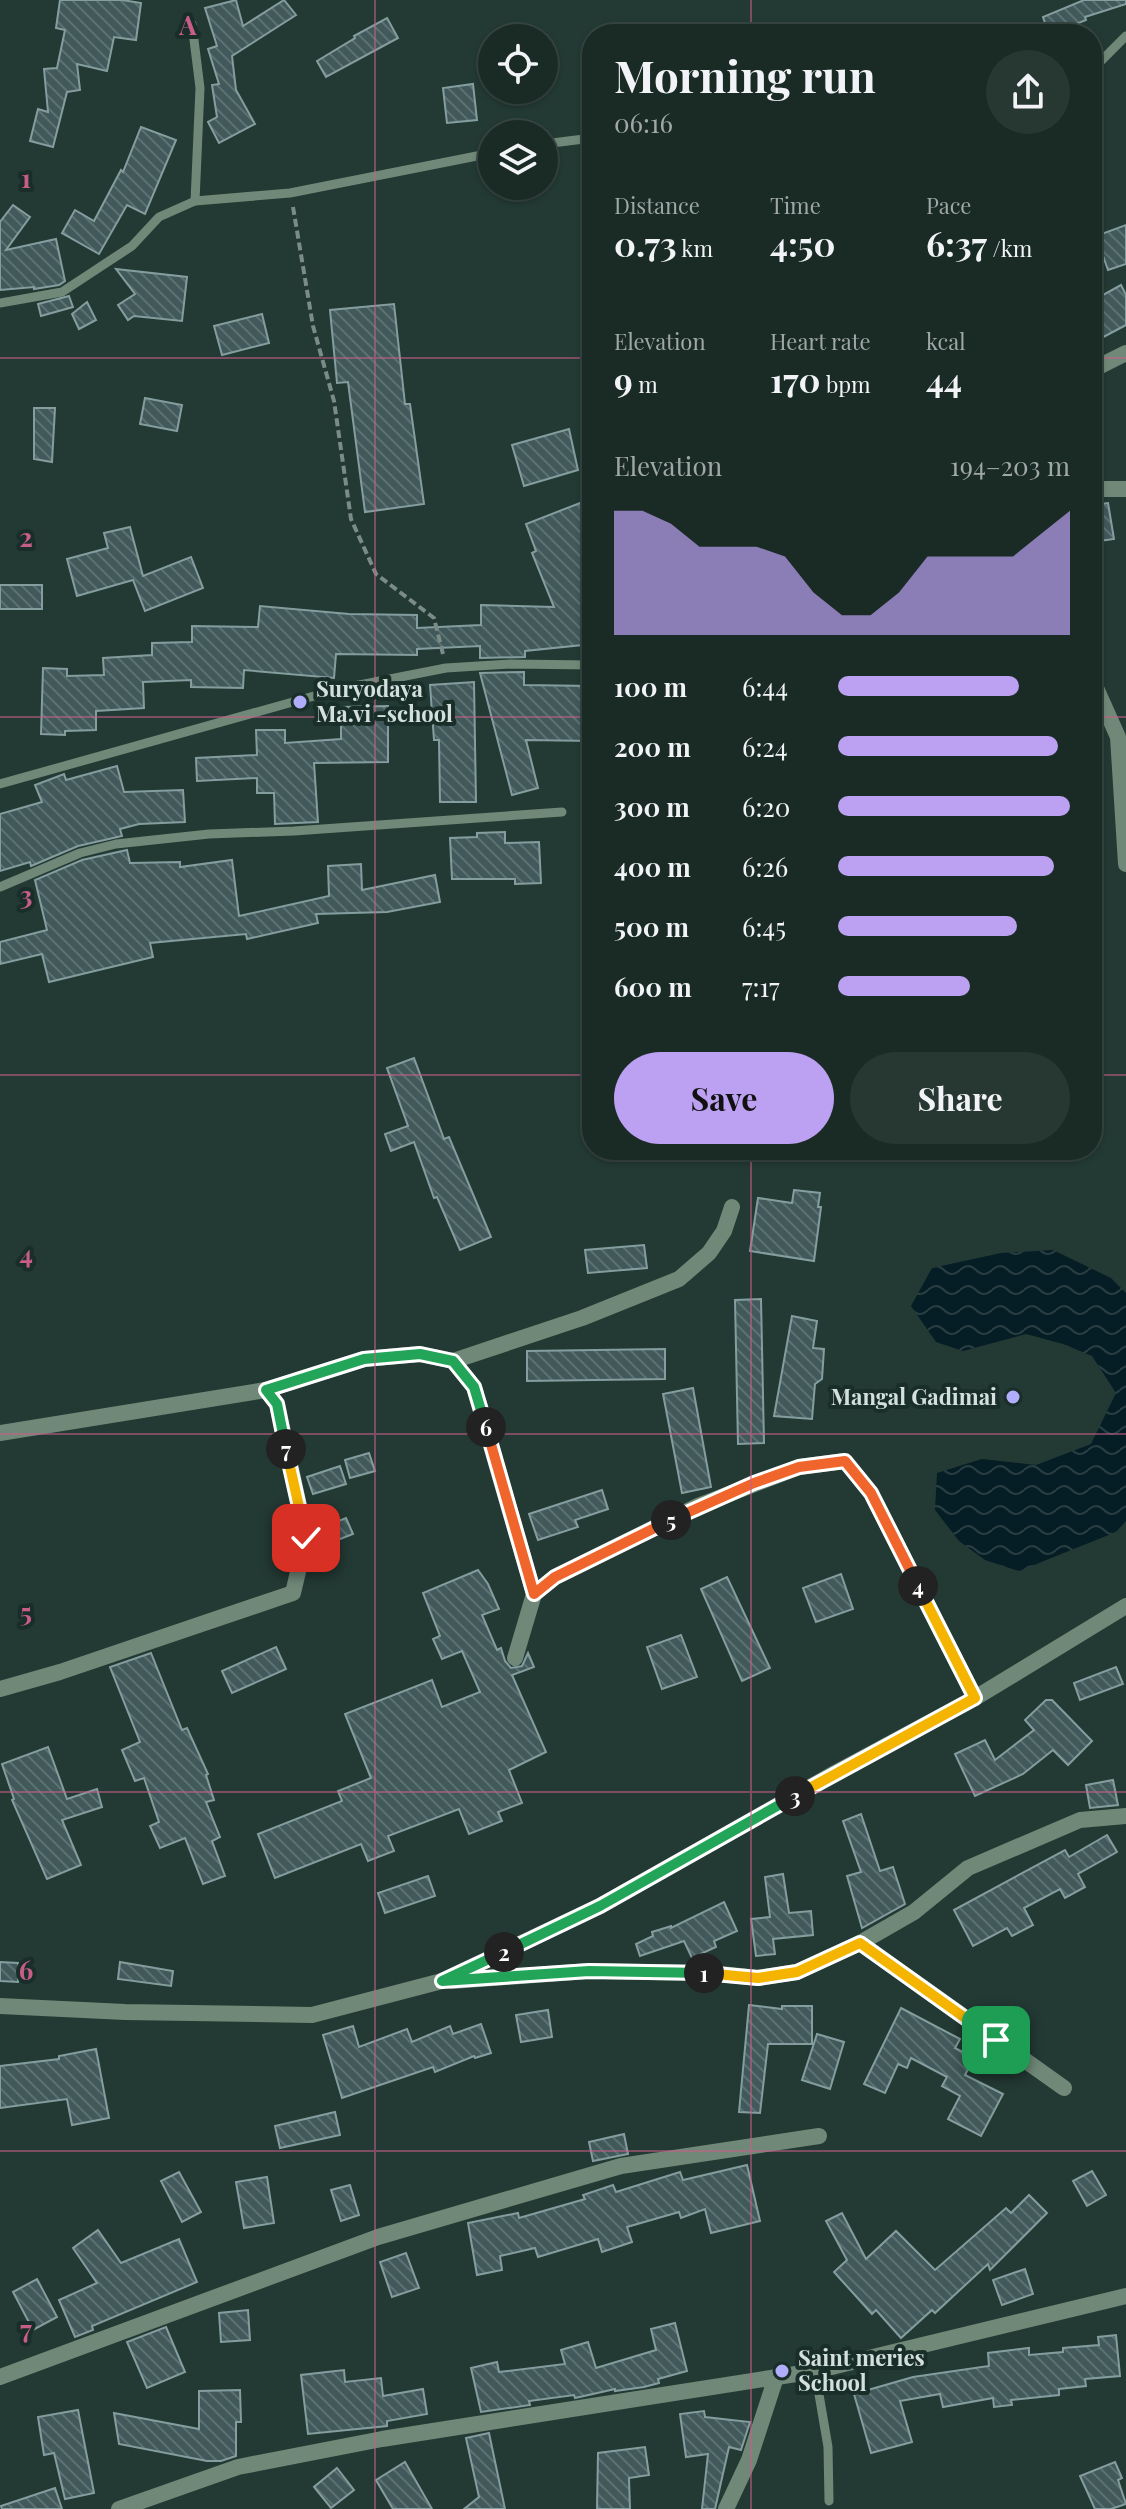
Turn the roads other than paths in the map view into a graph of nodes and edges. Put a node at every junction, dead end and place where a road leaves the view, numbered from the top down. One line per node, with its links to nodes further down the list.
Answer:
1 (192, 24): 7 (lane)
2 (1126, 36): 3 (lane)
3 (1102, 60)
4 (582, 139): 5 (lane)
5 (558, 142)
6 (478, 156): 7 (lane)
7 (195, 201): 8 (lane)
8 (0, 303)
9 (1126, 353): 10 (street)
10 (1102, 365)
11 (1102, 489): 12 (street)
12 (1126, 489)
13 (582, 665): 15 (lane)
14 (1102, 701): 17 (street)
15 (0, 784)
16 (562, 812): 18 (lane)
17 (1126, 864)
18 (0, 887)
19 (732, 1207): 20 (street)
20 (453, 1361): 21 (street); 23 (street)
21 (266, 1390): 22 (street); 26 (street)
22 (0, 1433)
23 (534, 1594): 25 (street); 27 (street)
24 (1126, 1606): 27 (street)
25 (515, 1658)
26 (0, 1689)
27 (975, 1698): 30 (street)
28 (1126, 1816): 29 (street)
29 (860, 1943): 30 (street); 32 (street)
30 (442, 1981): 31 (street)
31 (0, 2006)
32 (1064, 2088)
33 (819, 2136): 36 (street)
34 (1126, 2296): 35 (street)
35 (815, 2371): 37 (street); 38 (lane)
36 (0, 2377)
37 (776, 2377): 39 (street); 40 (street)
38 (829, 2501)
39 (119, 2509)
40 (726, 2509)

